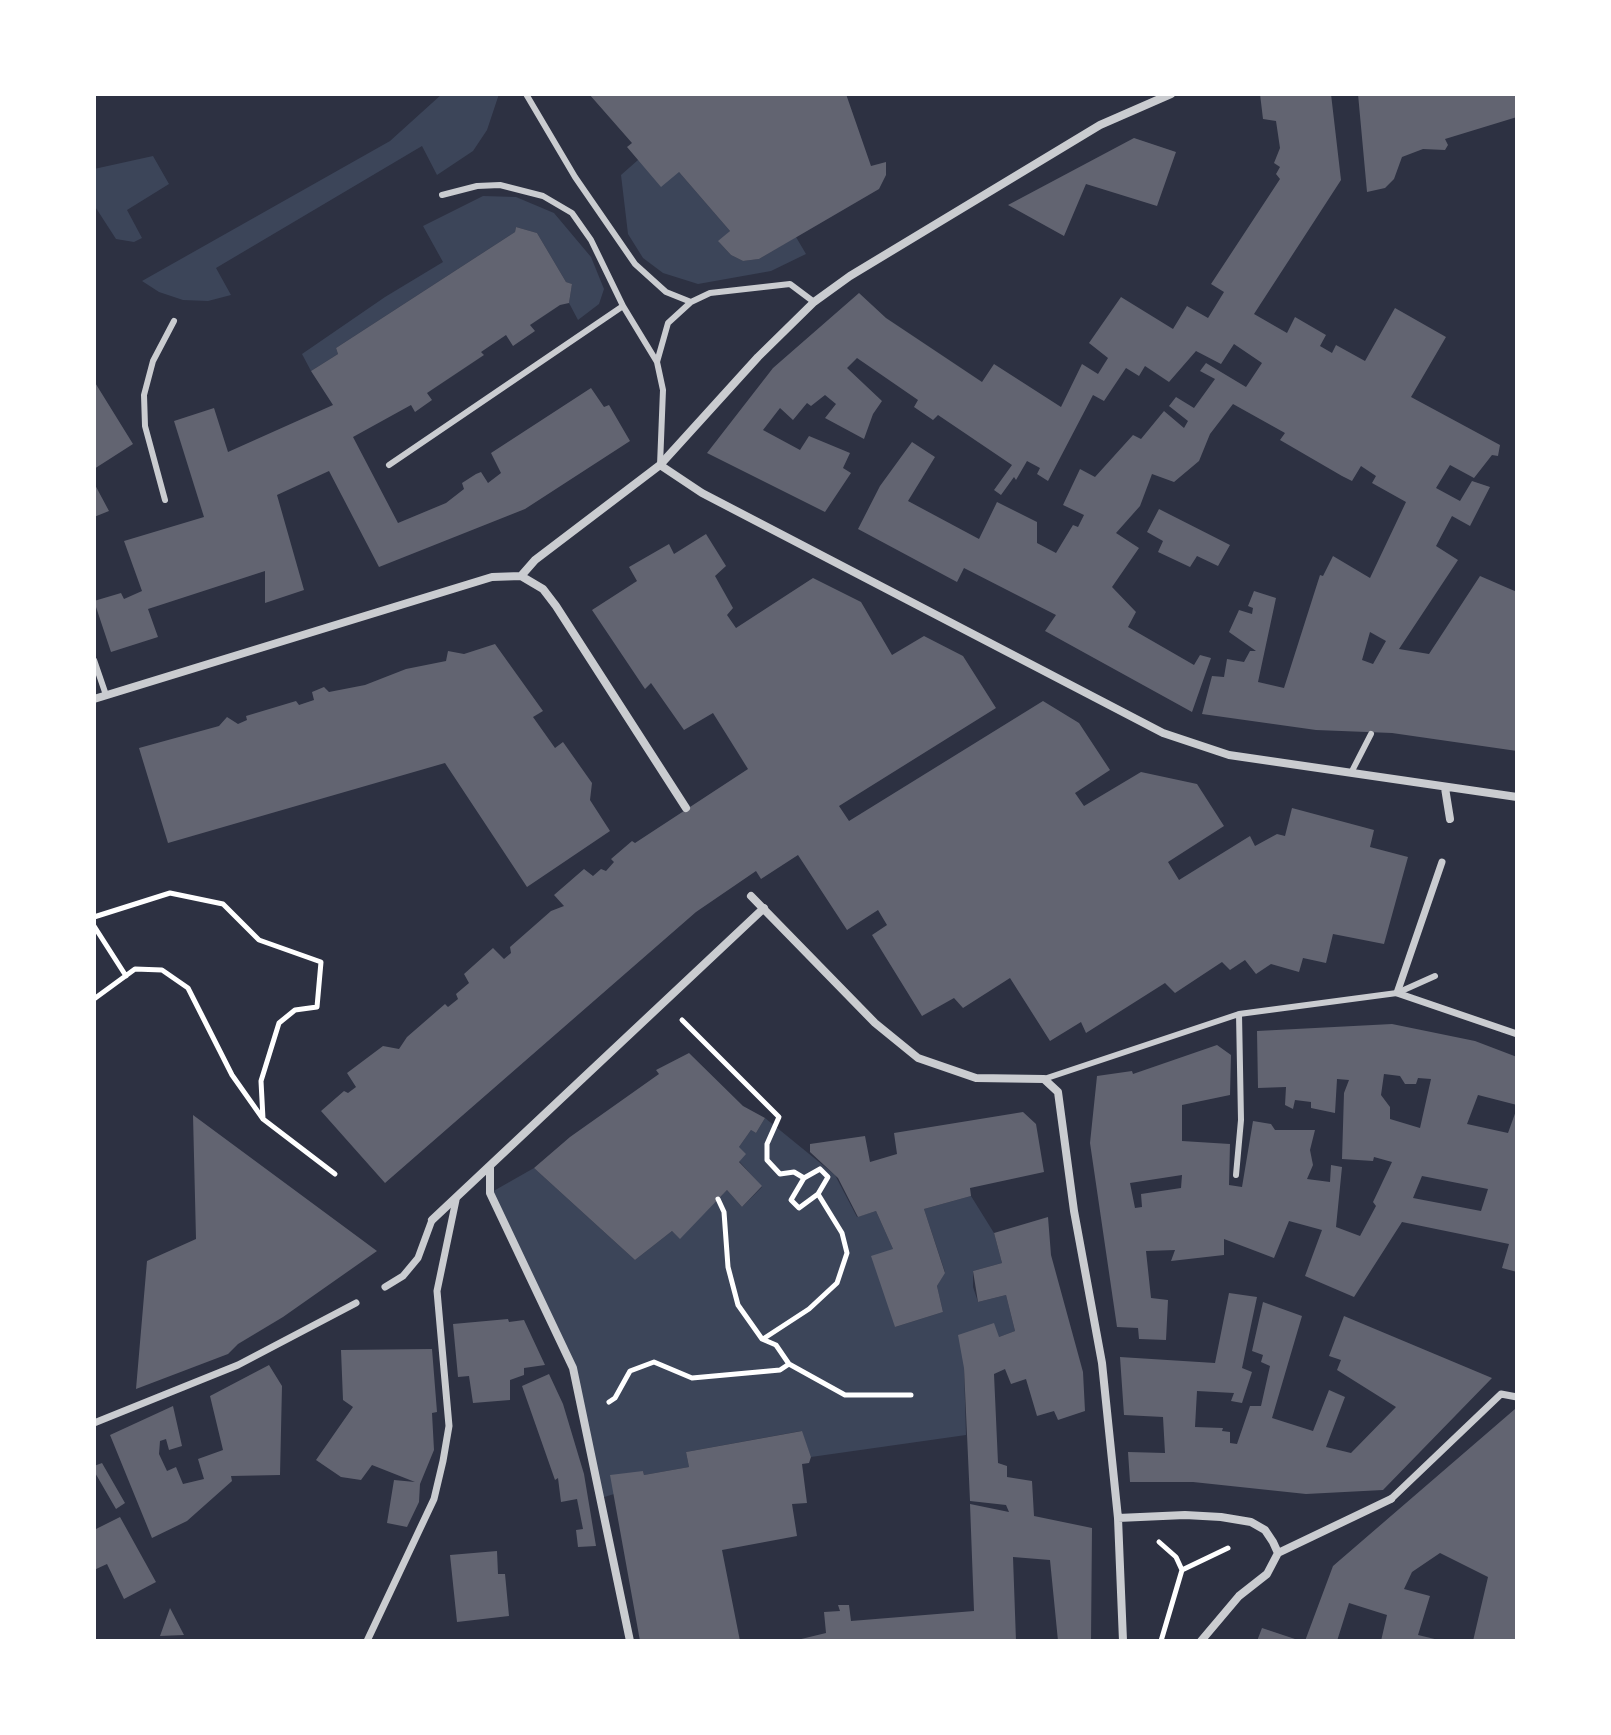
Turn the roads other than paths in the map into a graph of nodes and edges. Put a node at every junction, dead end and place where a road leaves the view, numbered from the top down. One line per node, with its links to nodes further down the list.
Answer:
1 (526, 94): 4 (lane)
2 (1171, 94): 5 (street)
3 (442, 195): 6 (lane)
4 (691, 302): 5 (lane); 8 (lane)
5 (814, 302): 10 (street)
6 (623, 306): 8 (lane); 9 (lane)
7 (174, 321): 11 (lane)
8 (657, 362): 10 (lane)
9 (389, 465)
10 (660, 465): 12 (street); 17 (street)
11 (165, 500)
12 (521, 576): 14 (street); 20 (street)
13 (94, 660): 14 (lane)
14 (106, 695): 15 (street)
15 (94, 699)
16 (1371, 734): 17 (lane)
17 (1351, 773): 18 (street)
18 (1445, 788): 19 (street); 21 (street)
19 (1517, 797)
20 (686, 808)
21 (1450, 819)
22 (1442, 862): 26 (street)
23 (751, 896): 24 (street)
24 (764, 908): 29 (street); 30 (street)
25 (1435, 976): 26 (lane)
26 (1397, 993): 27 (lane); 28 (street)
27 (1239, 1014): 29 (lane); 31 (lane)
28 (1517, 1034)
29 (1044, 1079): 39 (street)
30 (490, 1167): 32 (street); 42 (street)
31 (1236, 1175)
32 (456, 1200): 33 (street); 41 (street)
33 (432, 1220): 34 (street)
34 (385, 1287)
35 (356, 1303): 37 (street)
36 (1517, 1397): 38 (street)
37 (94, 1423)
38 (1391, 1499): 40 (street)
39 (1118, 1518): 40 (street); 43 (street)
40 (1278, 1553): 44 (street)
41 (367, 1641)
42 (630, 1641)
43 (1123, 1641)
44 (1201, 1641)

